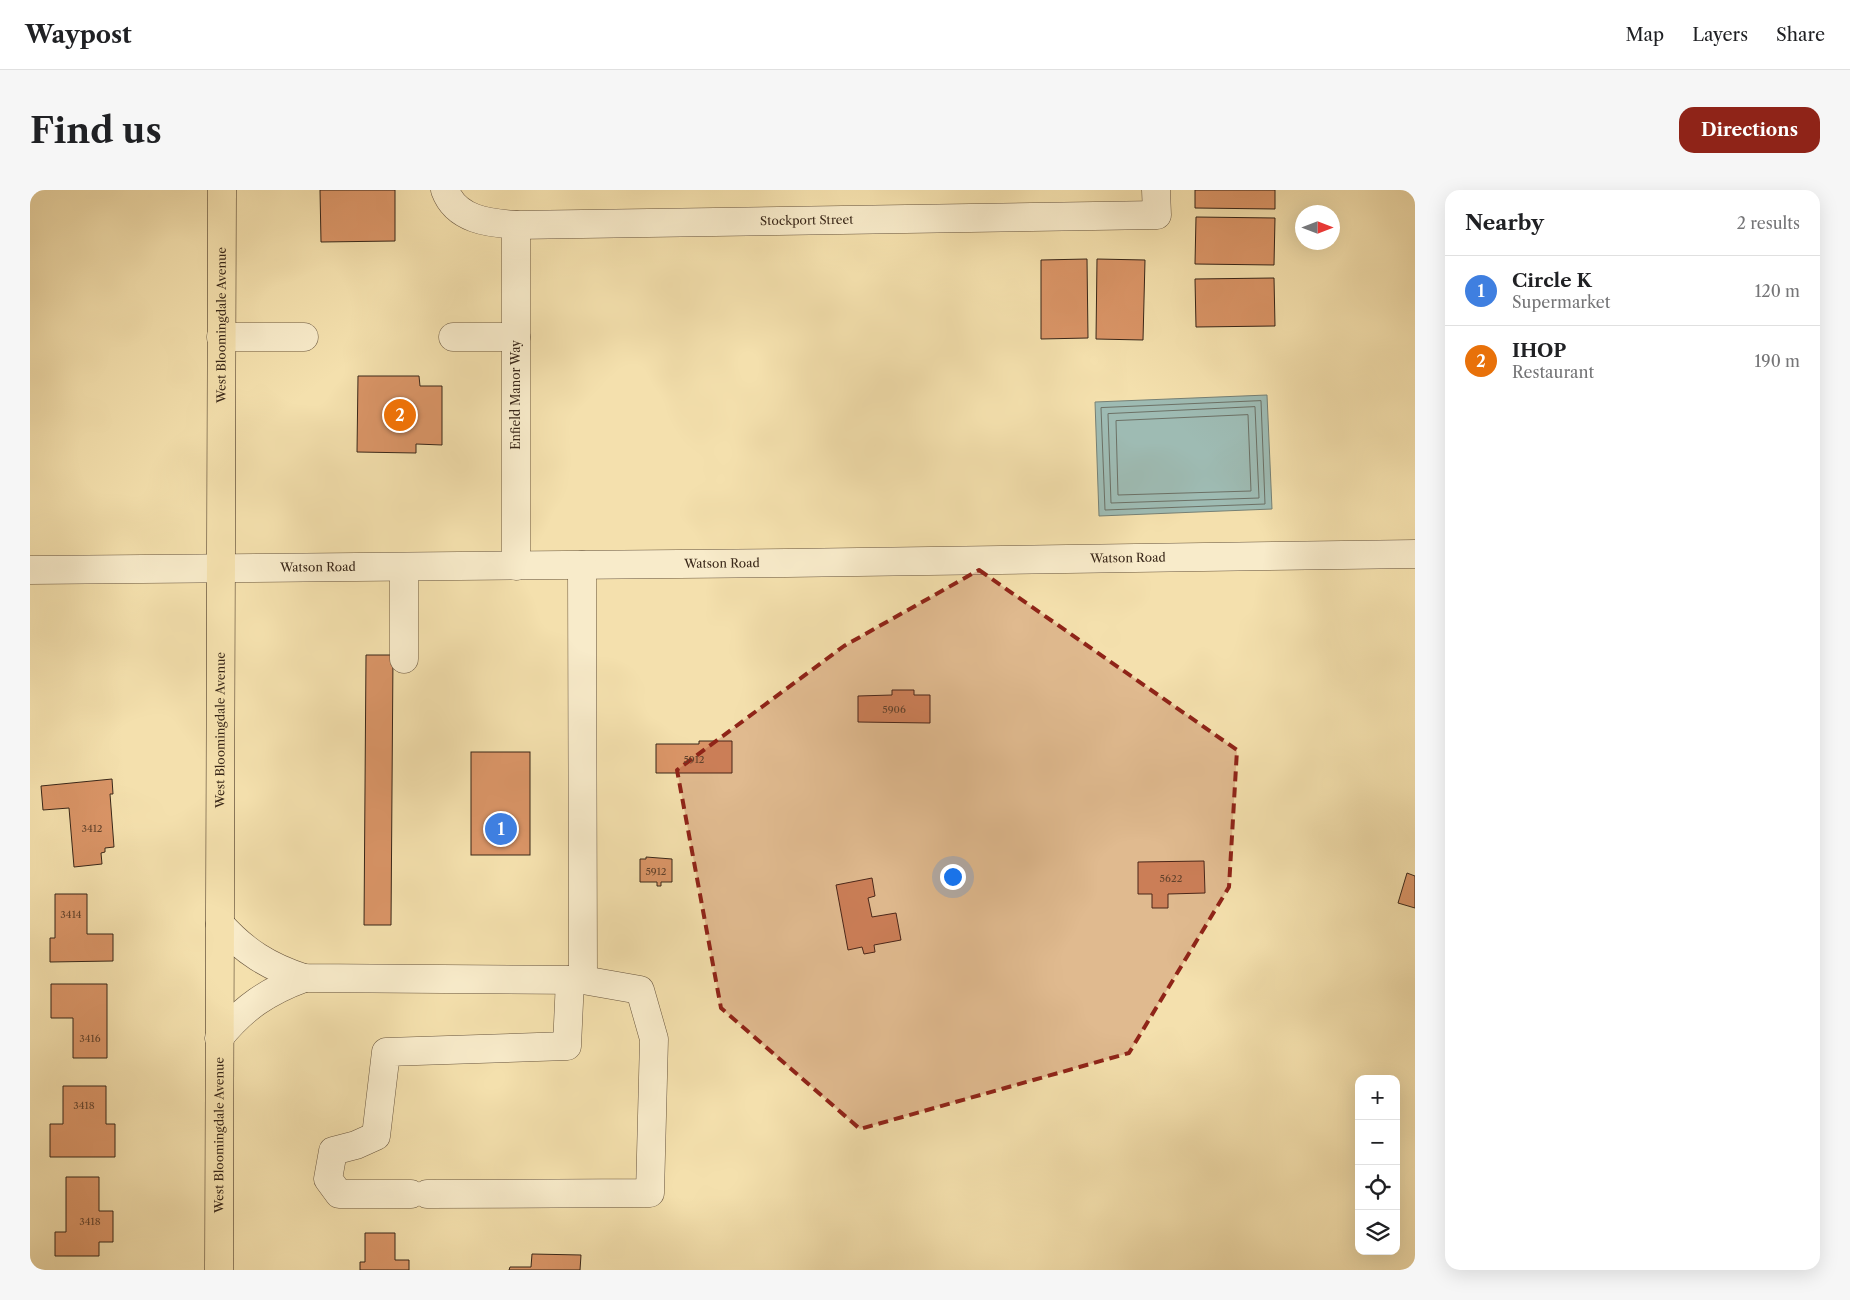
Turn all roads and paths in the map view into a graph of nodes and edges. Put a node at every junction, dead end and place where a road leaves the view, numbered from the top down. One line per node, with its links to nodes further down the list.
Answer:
1 (222, 190): 5 (main road, West Bloomingdale Avenue)
2 (444, 190): 4 (street, Stockport Street)
3 (1156, 190): 4 (street, Stockport Street)
4 (516, 225): 8 (street, Enfield Manor Way)
5 (221, 337): 6 (street); 13 (main road, West Bloomingdale Avenue)
6 (304, 337)
7 (453, 337): 8 (street)
8 (516, 337): 11 (street, Enfield Manor Way)
9 (1415, 554): 10 (street, Watson Road)
10 (582, 565): 11 (street, Watson Road); 18 (street)
11 (516, 566): 12 (street, Watson Road)
12 (404, 567): 13 (street, Watson Road); 15 (street)
13 (221, 568): 14 (street, Watson Road); 16 (main road, West Bloomingdale Avenue)
14 (30, 570)
15 (404, 659)
16 (220, 924): 17 (street); 19 (main road, West Bloomingdale Avenue)
17 (304, 978): 18 (street); 19 (street)
18 (576, 980): 18 (street)
19 (219, 1038): 20 (main road, West Bloomingdale Avenue)
20 (219, 1270)

